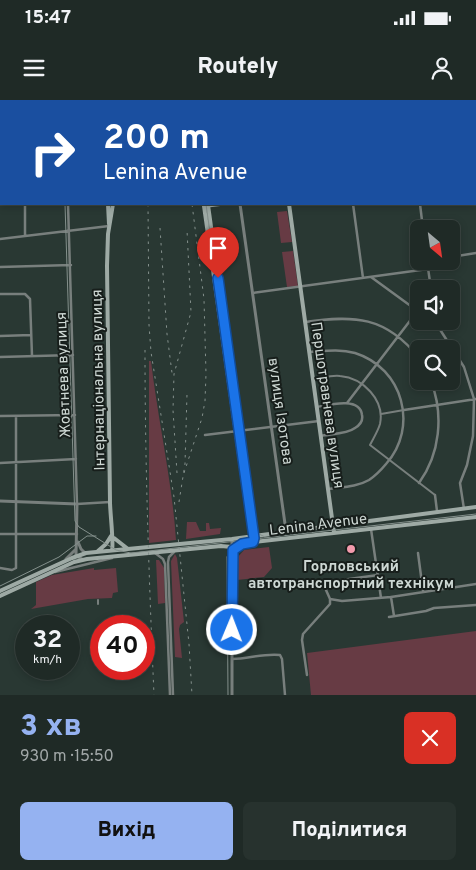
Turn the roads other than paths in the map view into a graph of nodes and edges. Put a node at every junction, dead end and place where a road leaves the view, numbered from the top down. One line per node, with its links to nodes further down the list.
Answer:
1 (24, 205): 13 (street)
2 (68, 205): 12 (street, Жовтнева вулиця)
3 (108, 205): 11 (main road, Інтернаціональна вулиця)
4 (113, 205): 11 (main road, Інтернаціональна вулиця)
5 (206, 205): 52 (main road)
6 (240, 205): 24 (street, вулиця Ізотова)
7 (289, 205): 22 (main road, Першотравнева вулиця)
8 (353, 205): 21 (street)
9 (420, 205): 10 (street)
10 (422, 220)
11 (109, 226): 12 (street); 64 (main road, Інтернаціональна вулиця)
12 (68, 231): 13 (street); 17 (street, Жовтнева вулиця)
13 (25, 236): 14 (street)
14 (0, 238)
15 (476, 253): 16 (street)
16 (460, 256)
17 (71, 265): 18 (street); 34 (street, Жовтнева вулиця)
18 (0, 267)
19 (421, 270): 20 (street)
20 (371, 277): 21 (street); 25 (street)
21 (363, 278): 22 (street)
22 (300, 287): 24 (street); 27 (main road, Першотравнева вулиця)
23 (0, 294): 29 (street)
24 (253, 294): 51 (street, вулиця Ізотова)
25 (410, 304)
26 (410, 320): 31 (street)
27 (305, 322): 31 (street); 33 (main road, Першотравнева вулиця)
28 (440, 330): 41 (street)
29 (32, 335): 30 (street); 35 (street)
30 (0, 336)
31 (397, 336): 32 (street); 37 (street)
32 (410, 349)
33 (309, 352): 37 (street); 38 (main road, Першотравнева вулиця)
34 (73, 355): 35 (street); 47 (street, Жовтнева вулиця)
35 (32, 356): 36 (street)
36 (0, 357)
37 (376, 364): 39 (street); 45 (street)
38 (313, 379): 39 (street); 44 (main road, Першотравнева вулиця)
39 (362, 384): 42 (street); 46 (street)
40 (434, 390): 43 (street)
41 (475, 399): 43 (street); 67 (street)
42 (347, 402): 44 (street); 54 (street)
43 (438, 405): 45 (street); 59 (street)
44 (317, 407): 50 (main road, Першотравнева вулиця)
45 (404, 410): 46 (street); 56 (street)
46 (380, 414): 56 (street)
47 (75, 415): 49 (street); 55 (street, Жовтнева вулиця)
48 (0, 416): 49 (street)
49 (16, 416): 57 (street)
50 (319, 422): 51 (street); 54 (main road, Першотравнева вулиця)
51 (272, 427): 52 (street); 72 (street, вулиця Ізотова)
52 (237, 432): 53 (street); 78 (main road)
53 (205, 435)
54 (321, 436): 60 (main road, Першотравнева вулиця)
55 (76, 460): 57 (street); 65 (street, Жовтнева вулиця)
56 (389, 460): 59 (street); 60 (street)
57 (15, 462): 58 (street); 63 (street)
58 (0, 463)
59 (419, 483): 61 (street)
60 (328, 489): 70 (main road, Першотравнева вулиця)
61 (435, 495): 68 (street)
62 (0, 501): 63 (street)
63 (16, 502): 65 (street); 76 (street)
64 (110, 502): 65 (street); 74 (main road, Інтернаціональна вулиця)
65 (77, 504): 77 (street, Жовтнева вулиця)
66 (476, 508): 67 (main road, Lenina Avenue)
67 (464, 509): 68 (main road, Lenina Avenue)
68 (437, 512): 70 (main road, Lenina Avenue)
69 (476, 517): 71 (main road, Lenina Avenue)
70 (332, 525): 72 (main road, Lenina Avenue); 75 (main road, Першотравнева вулиця)
71 (371, 529): 75 (main road, Lenina Avenue); 101 (street)
72 (286, 531): 78 (main road, Lenina Avenue)
73 (0, 534): 76 (street)
74 (112, 534): 80 (main road, Інтернаціональна вулиця); 85 (main road, Інтернаціональна вулиця); 86 (main road)
75 (334, 534): 81 (main road, Lenina Avenue)
76 (17, 535): 77 (street); 99 (street)
77 (77, 535): 83 (street, Жовтнева вулиця); 92 (street)
78 (252, 536): 79 (main road, Lenina Avenue); 81 (main road)
79 (232, 539): 84 (street); 86 (main road, Lenina Avenue)
80 (110, 540): 85 (main road); 88 (main road, Інтернаціональна вулиця)
81 (253, 542): 82 (main road, Lenina Avenue)
82 (242, 544): 84 (main road, Lenina Avenue); 90 (street)
83 (77, 546): 94 (street, Жовтнева вулиця); 97 (street)
84 (231, 547): 87 (main road, Lenina Avenue); 90 (street)
85 (112, 550): 86 (main road, Lenina Avenue); 88 (main road, Lenina Avenue); 93 (main road); 95 (main road)
86 (132, 550)
87 (176, 550): 89 (main road, Lenina Avenue); 114 (street)
88 (97, 552): 92 (main road, Lenina Avenue)
89 (155, 553): 93 (main road, Lenina Avenue); 114 (street)
90 (233, 553): 112 (street)
91 (418, 553): 103 (street)
92 (86, 554): 94 (main road, Lenina Avenue)
93 (119, 555): 95 (main road, Lenina Avenue); 98 (street)
94 (76, 556): 96 (street); 97 (main road, Lenina Avenue)
95 (104, 556): 96 (main road, Lenina Avenue)
96 (83, 560): 98 (street); 100 (main road, Lenina Avenue)
97 (65, 561): 104 (main road, Lenina Avenue)
98 (91, 563): 100 (street)
99 (0, 568)
100 (51, 573): 105 (main road, Lenina Avenue)
101 (378, 575): 107 (street); 108 (street)
102 (476, 584): 103 (street)
103 (423, 591): 106 (street)
104 (0, 592)
105 (0, 596)
106 (391, 597): 107 (street); 110 (street)
107 (381, 598): 108 (street)
108 (330, 600): 113 (street)
109 (476, 605): 110 (street)
110 (394, 616): 111 (street)
111 (389, 617)
112 (232, 659): 115 (street); 116 (street)
113 (307, 675)
114 (172, 695)
115 (232, 695)
116 (285, 695)

